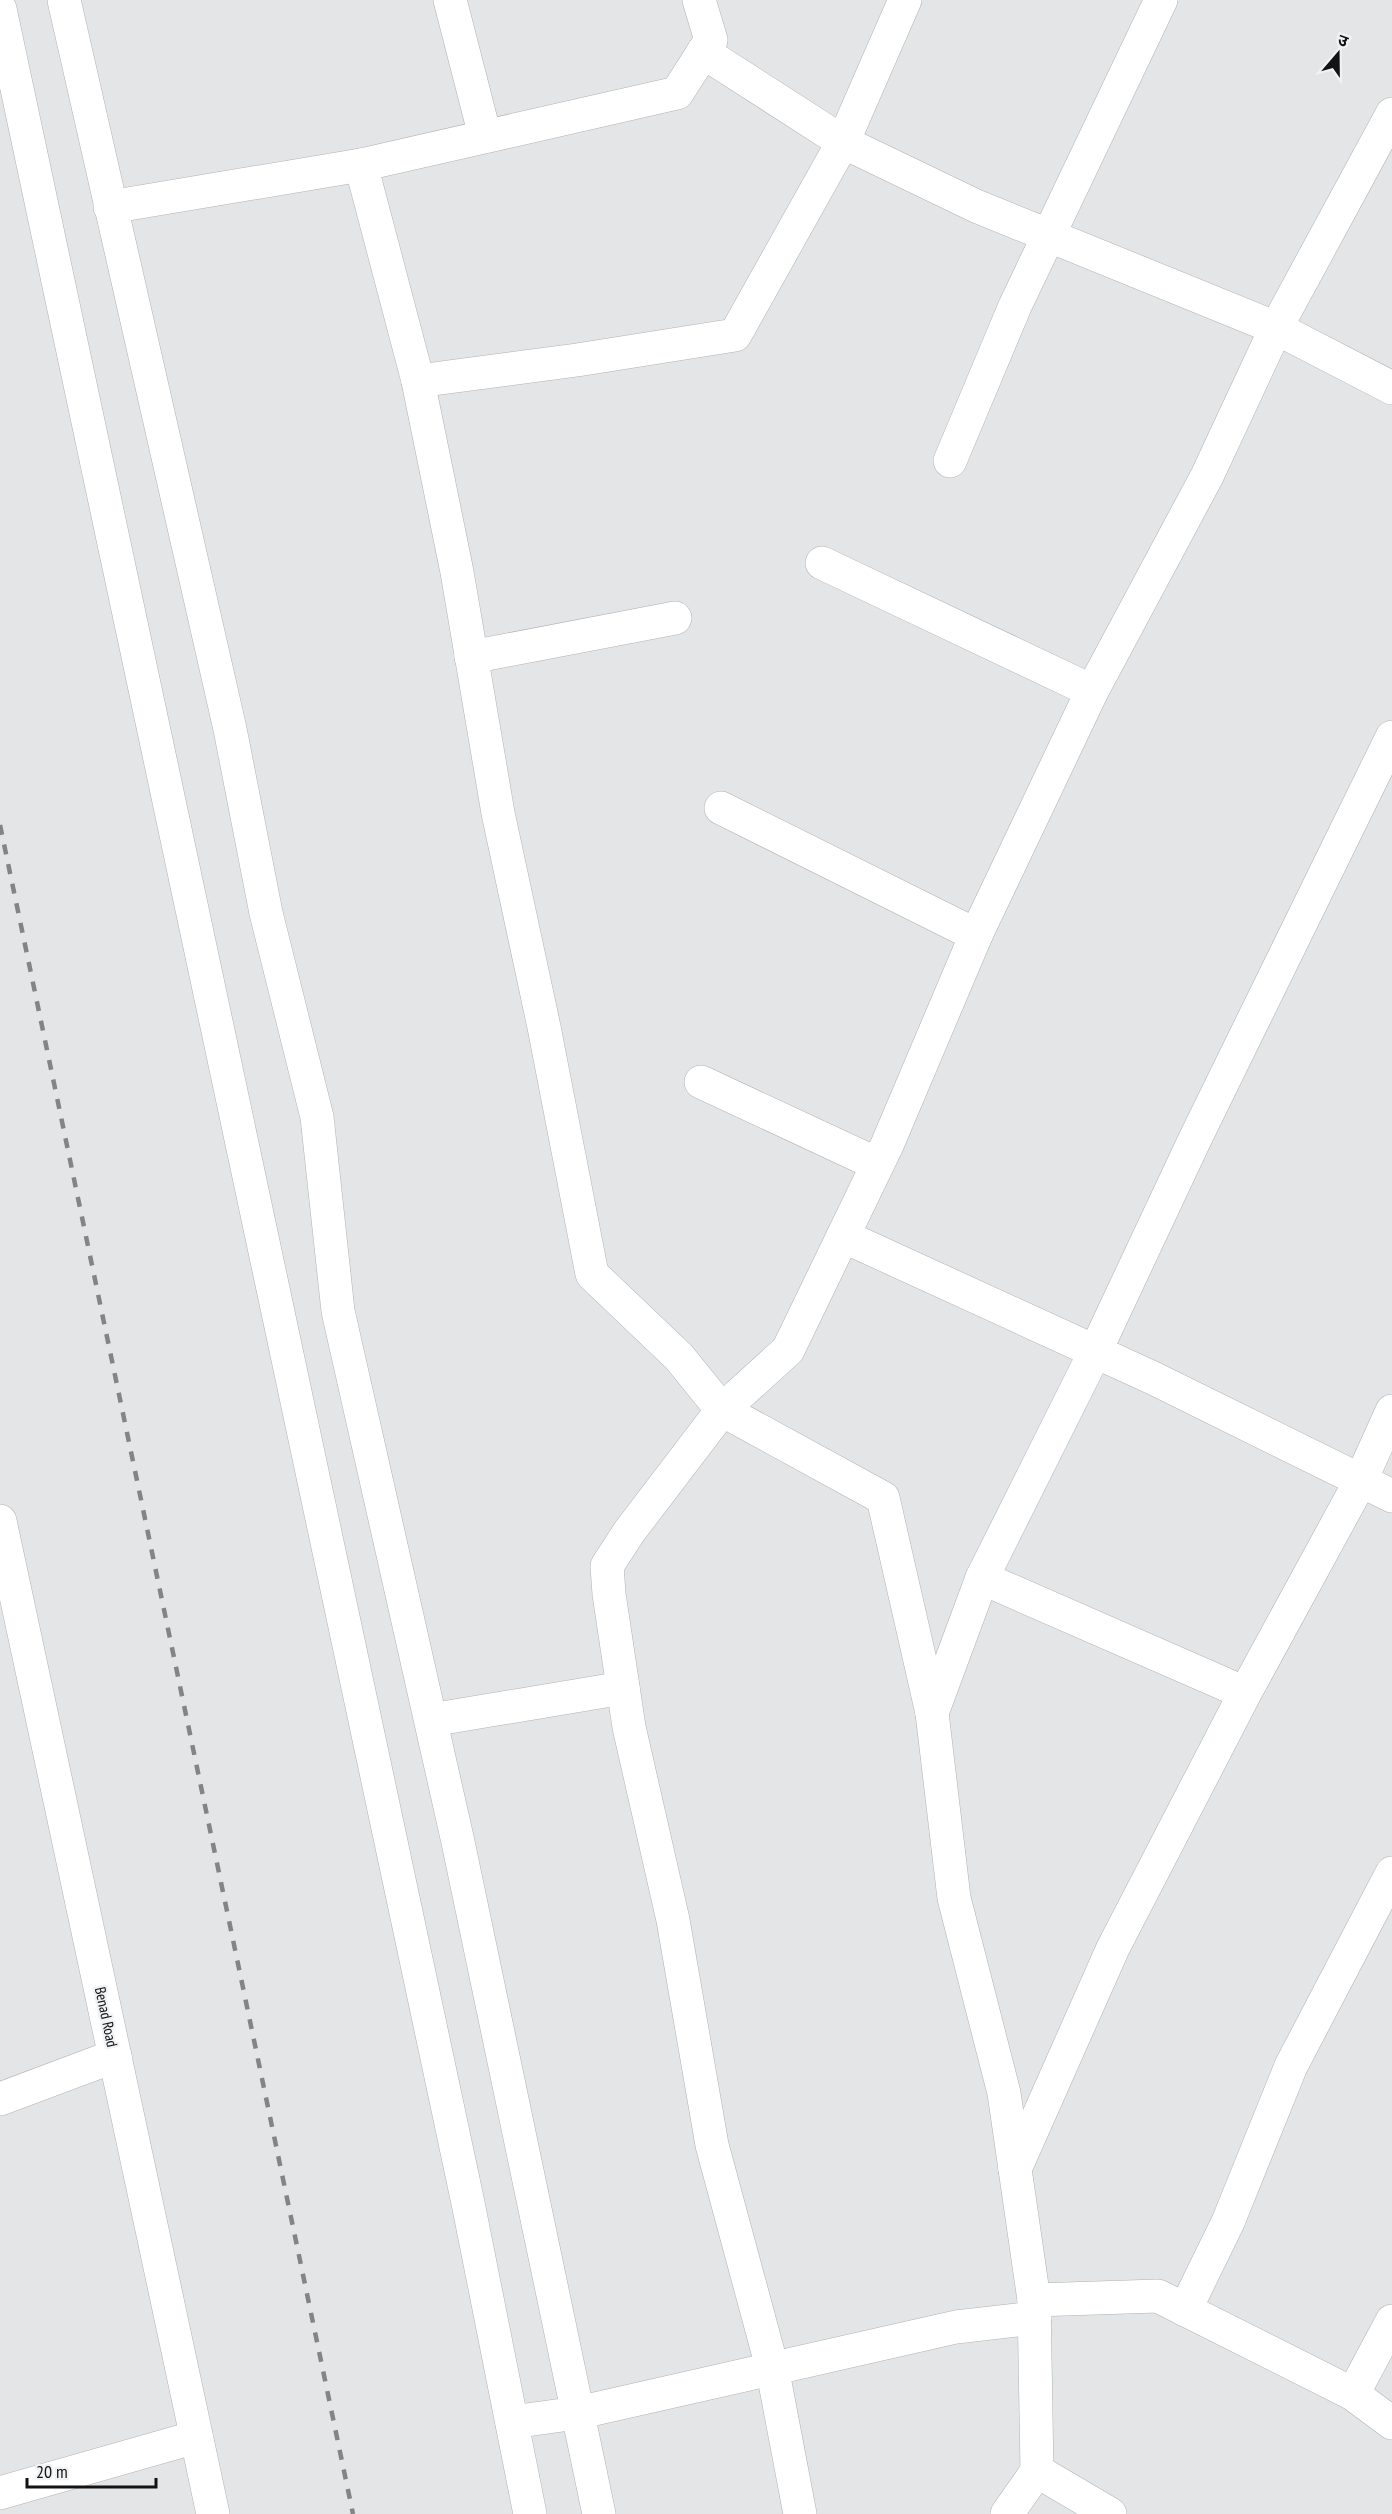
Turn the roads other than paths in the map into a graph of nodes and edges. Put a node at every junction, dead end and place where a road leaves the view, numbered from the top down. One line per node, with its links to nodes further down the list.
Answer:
1 (64, 0): 12 (street)
2 (450, 0): 9 (street)
3 (699, 0): 7 (street)
4 (905, 0): 10 (street)
5 (1161, 0): 13 (street)
6 (0, 9): 49 (street)
7 (703, 52): 9 (street); 10 (street)
8 (1392, 114): 14 (street)
9 (485, 136): 11 (street)
10 (843, 141): 13 (street); 15 (street)
11 (361, 165): 12 (street); 15 (street)
12 (110, 207): 38 (street)
13 (1050, 236): 14 (street); 17 (street)
14 (1276, 328): 16 (street); 21 (street)
15 (418, 381): 20 (street)
16 (1392, 388)
17 (950, 461)
18 (822, 563): 21 (street)
19 (675, 618): 20 (street)
20 (471, 657): 29 (street)
21 (1092, 691): 24 (street)
22 (1392, 737): 28 (street)
23 (721, 808): 24 (street)
24 (976, 935): 26 (street)
25 (701, 1083): 26 (street)
26 (877, 1164): 27 (street)
27 (843, 1236): 28 (street); 29 (street)
28 (1095, 1352): 31 (street); 34 (street)
29 (722, 1410): 35 (street); 37 (street)
30 (1392, 1411): 31 (street)
31 (1360, 1482): 32 (street); 36 (street)
32 (1392, 1496)
33 (1, 1534): 40 (street, Benad Road)
34 (982, 1578): 36 (street); 37 (street)
35 (623, 1688): 38 (street); 46 (street)
36 (1245, 1693): 42 (street)
37 (932, 1713): 42 (street)
38 (431, 1720): 48 (street)
39 (1392, 1873): 44 (street)
40 (115, 2056): 41 (street); 51 (street, Benad Road)
41 (0, 2099)
42 (1015, 2169): 43 (street)
43 (1035, 2309): 44 (street); 46 (street); 52 (street)
44 (1185, 2310): 47 (street)
45 (1392, 2321): 47 (street)
46 (772, 2367): 48 (street); 57 (street)
47 (1353, 2394): 50 (street)
48 (577, 2413): 49 (street); 56 (street)
49 (512, 2422): 55 (street)
50 (1392, 2423)
51 (196, 2437): 53 (street); 54 (street, Benad Road)
52 (1037, 2471): 58 (street); 59 (street)
53 (0, 2493)
54 (213, 2514)
55 (530, 2514)
56 (599, 2514)
57 (800, 2514)
58 (1007, 2514)
59 (1110, 2514)

